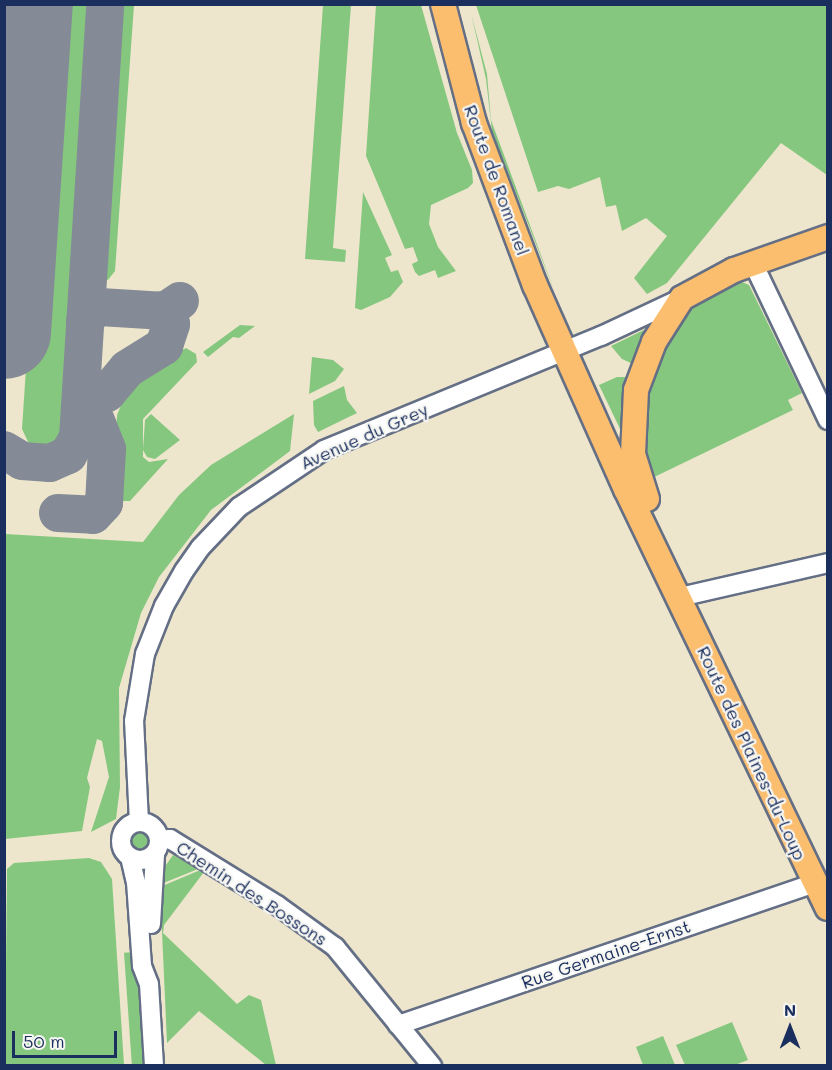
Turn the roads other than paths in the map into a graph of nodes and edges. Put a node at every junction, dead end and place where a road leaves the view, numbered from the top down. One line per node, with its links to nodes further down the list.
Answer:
1 (443, 4): 5 (main road, Route de Romanel)
2 (828, 237): 3 (main road)
3 (753, 263): 4 (main road); 6 (street)
4 (682, 298): 5 (street, Avenue du Grey); 8 (main road, Route des Plaines-du-Loup)
5 (564, 352): 8 (main road, Route des Plaines-du-Loup); 9 (street, Avenue du Grey)
6 (828, 420)
7 (828, 563): 8 (street)
8 (680, 597): 12 (main road, Route des Plaines-du-Loup)
9 (139, 822): 10 (street); 11 (street)
10 (157, 847): 11 (street); 14 (street); 15 (street, Chemin des Bossons)
11 (130, 857): 14 (street)
12 (814, 883): 13 (main road, Route des Plaines-du-Loup); 15 (street, Rue Germaine-Ernst)
13 (828, 908)
14 (149, 984): 16 (street)
15 (398, 1025): 17 (street, Chemin des Bossons)
16 (154, 1065)
17 (432, 1065)

